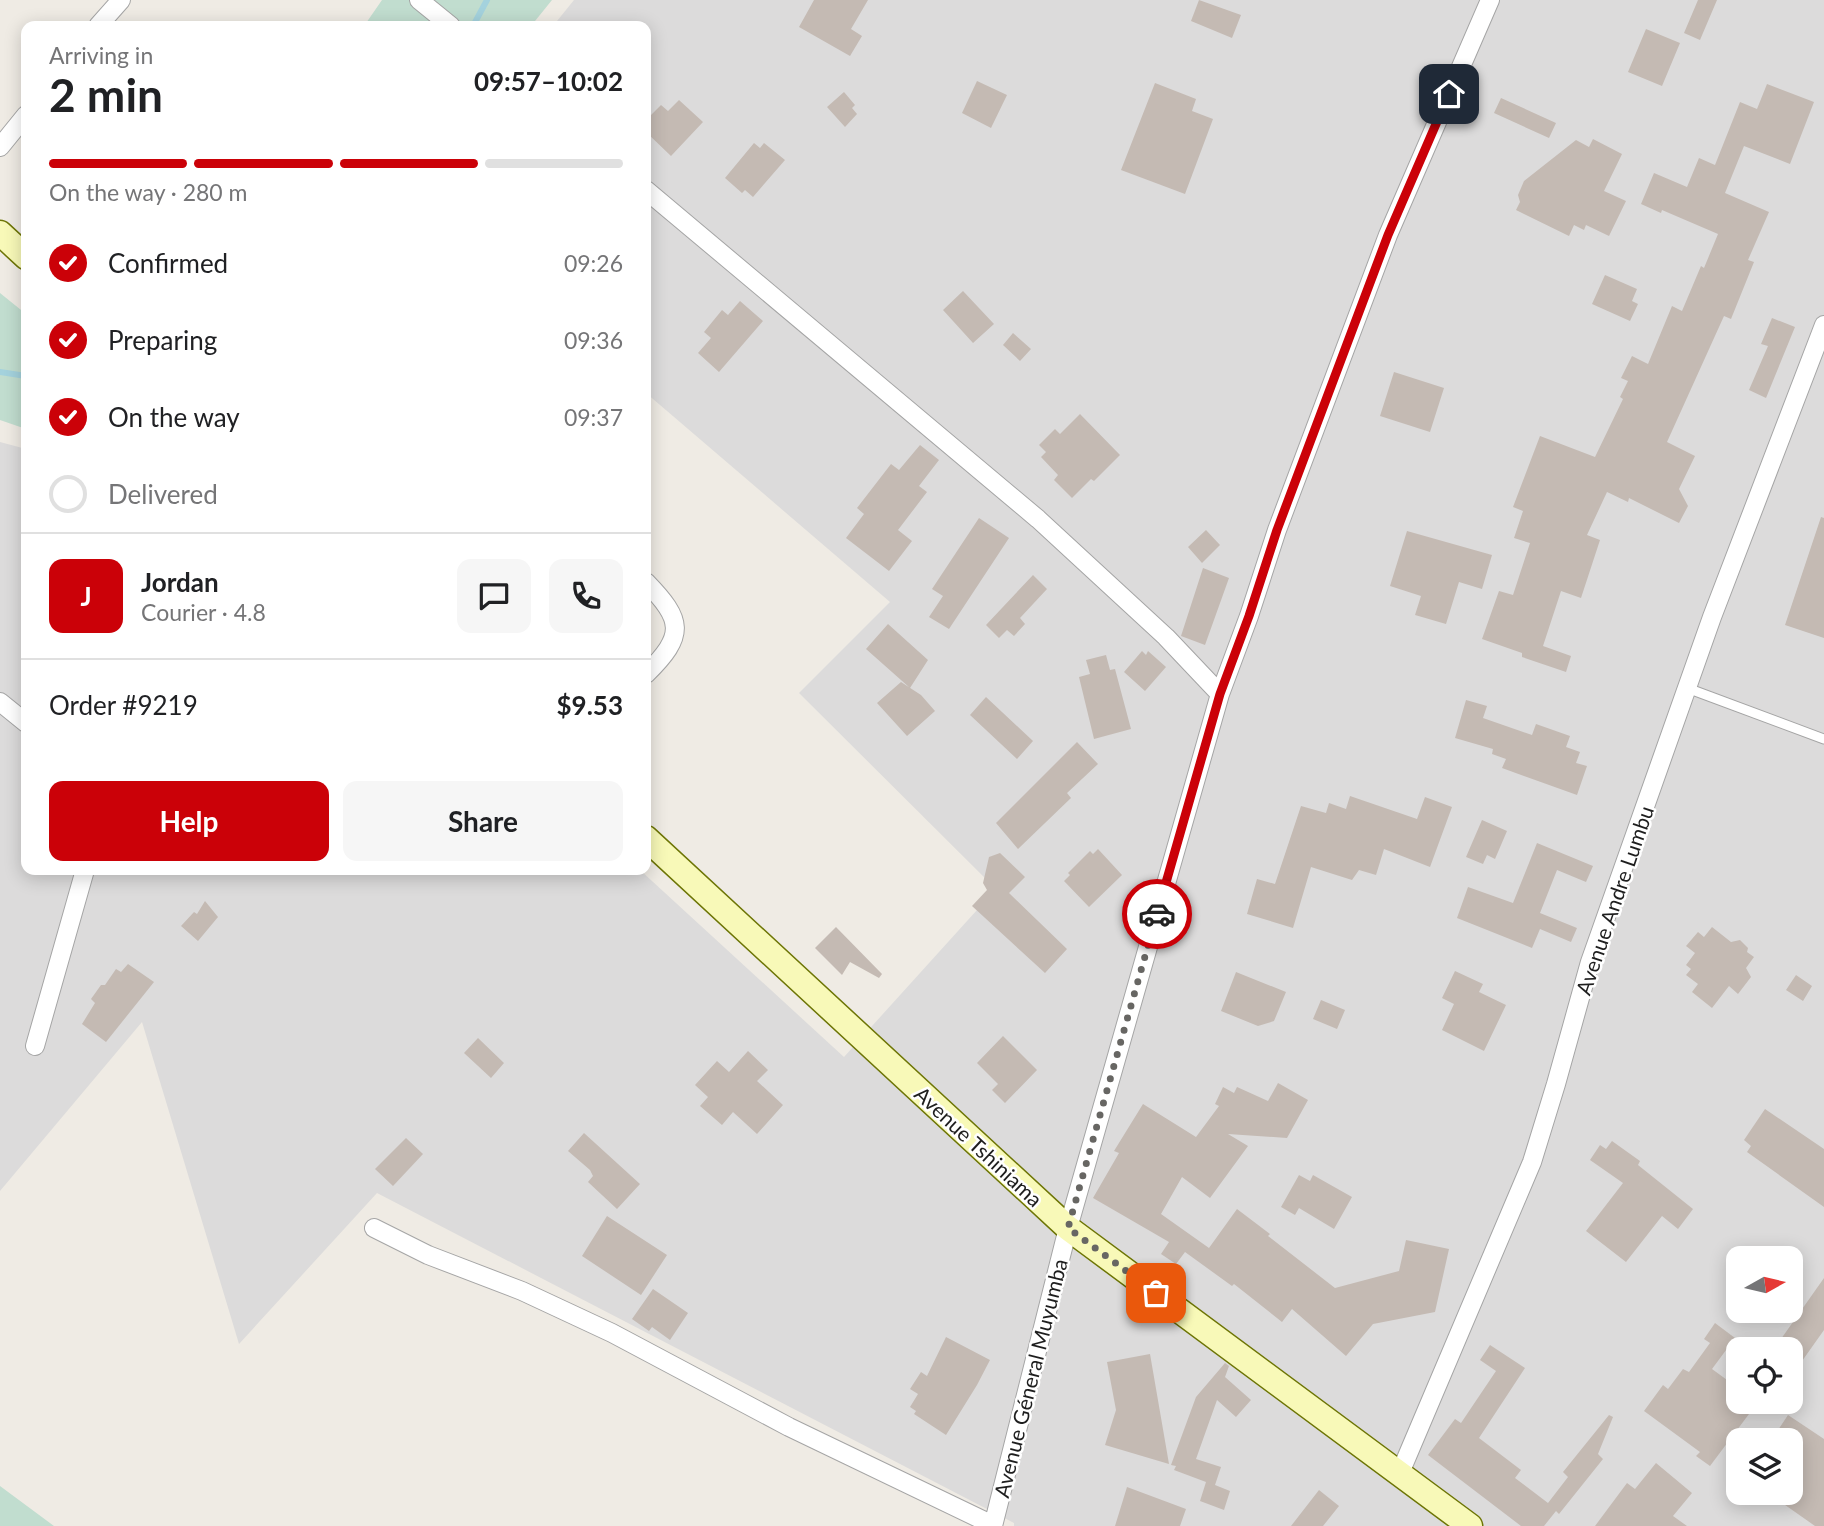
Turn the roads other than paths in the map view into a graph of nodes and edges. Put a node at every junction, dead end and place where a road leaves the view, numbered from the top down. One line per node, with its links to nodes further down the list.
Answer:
1 (121, 0): 4 (street)
2 (419, 0): 5 (street)
3 (1490, 0): 15 (street, Avenue Géneral Muyumba)
4 (102, 21)
5 (445, 21)
6 (21, 121): 7 (street)
7 (0, 147)
8 (651, 194): 15 (street)
9 (0, 233): 10 (street)
10 (21, 252)
11 (1824, 325): 14 (street, Avenue Andre Lumbu)
12 (651, 587): 13 (street)
13 (651, 669)
14 (1687, 688): 18 (lane); 24 (street, Avenue Andre Lumbu)
15 (1220, 694): 23 (street, Avenue Géneral Muyumba)
16 (0, 702): 17 (street)
17 (21, 719)
18 (1824, 739)
19 (651, 843): 23 (street, Avenue Tshiniama)
20 (84, 875): 21 (street)
21 (34, 1046)
22 (374, 1228): 26 (street)
23 (1068, 1228): 24 (street, Avenue Tshiniama); 26 (street, Avenue Géneral Muyumba)
24 (1401, 1473): 25 (street, Avenue Tshiniama)
25 (1462, 1524)
26 (993, 1526)

